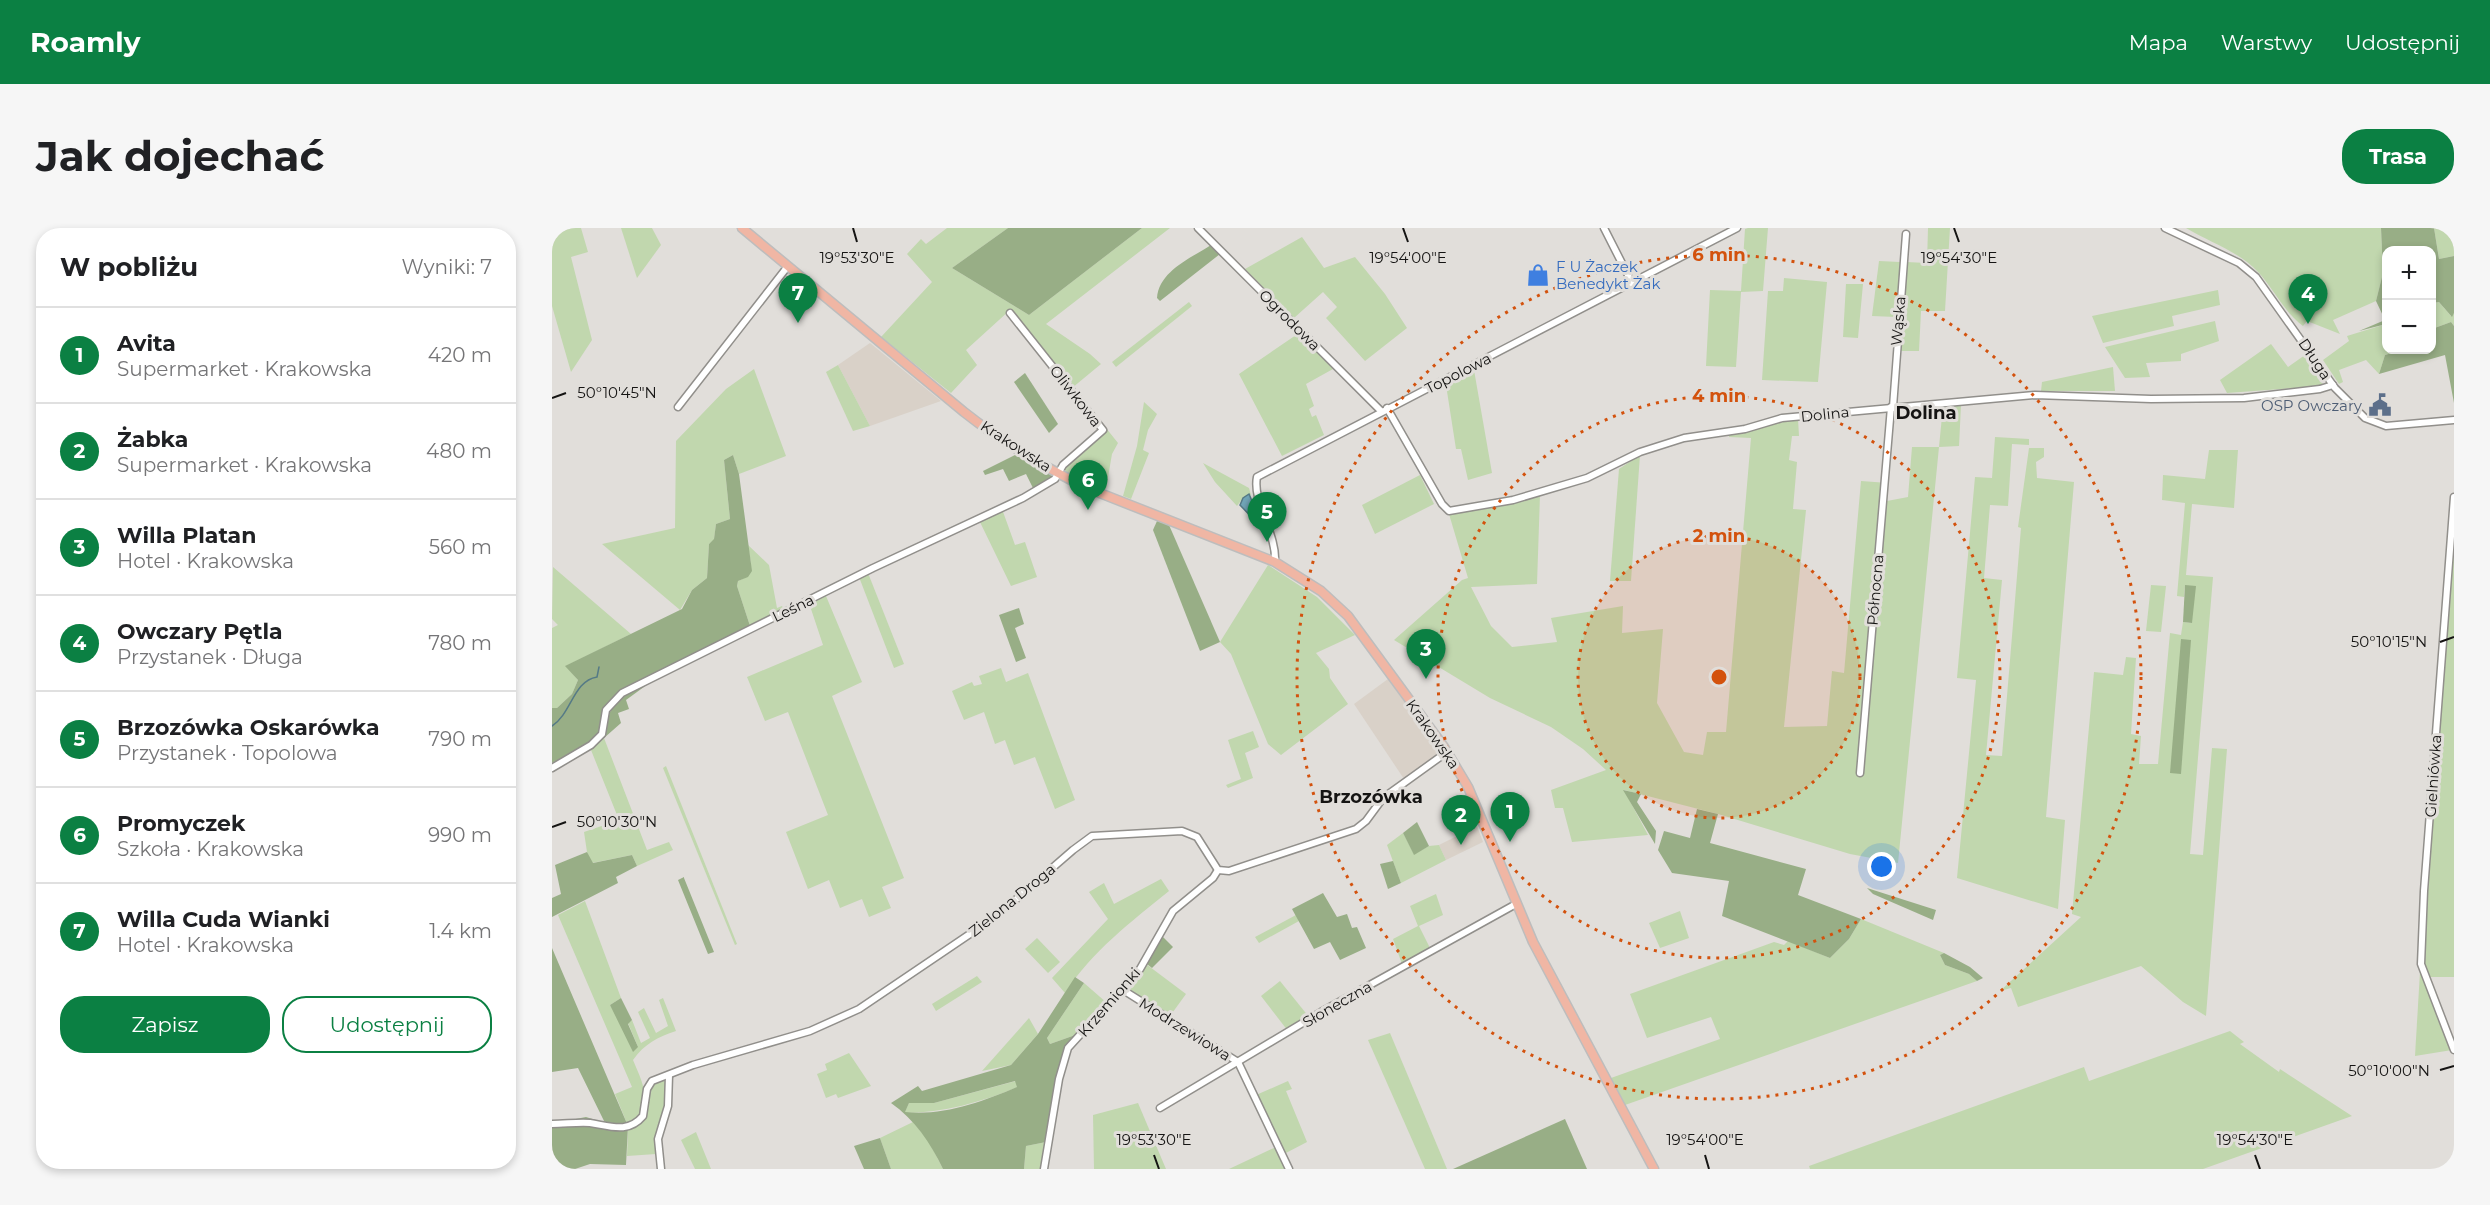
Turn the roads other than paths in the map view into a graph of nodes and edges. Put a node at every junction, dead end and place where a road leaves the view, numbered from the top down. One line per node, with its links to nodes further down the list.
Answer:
1 (742, 228): 7 (main road, Krakowska)
2 (1198, 228): 13 (street, Ogrodowa)
3 (1604, 228): 8 (street)
4 (1737, 228): 8 (street, Topolowa)
5 (2164, 228): 10 (street, Długa)
6 (1906, 234): 12 (street, Wąska)
7 (788, 266): 11 (street); 15 (main road, Krakowska)
8 (1632, 283): 13 (street, Topolowa)
9 (1010, 313): 15 (street, Oliwkowa)
10 (2333, 385): 12 (street, Dolina); 14 (street, Długa)
11 (678, 407)
12 (1892, 407): 13 (street, Dolina); 20 (street, Północna)
13 (1384, 410): 17 (street, Topolowa)
14 (2454, 420)
15 (1058, 473): 17 (main road, Krakowska); 19 (street, Leśna)
16 (2454, 497): 24 (street, Gielniówka)
17 (1275, 562): 18 (main road, Krakowska)
18 (1447, 752): 21 (street); 22 (main road, Krakowska)
19 (552, 768)
20 (1860, 773)
21 (1218, 870): 23 (street, Krzemionki); 26 (street, Zielona Droga)
22 (1516, 904): 25 (street, Słoneczna); 32 (main road, Krakowska)
23 (1123, 990): 25 (street, Modrzewiowa); 30 (street, Krzemionki)
24 (2454, 1050)
25 (1238, 1062): 27 (street, Słoneczna); 31 (street, Modrzewiowa)
26 (669, 1075): 28 (street, Zielona Droga); 29 (street)
27 (1160, 1108)
28 (552, 1124)
29 (661, 1169)
30 (1044, 1169)
31 (1289, 1169)
32 (1654, 1169)

